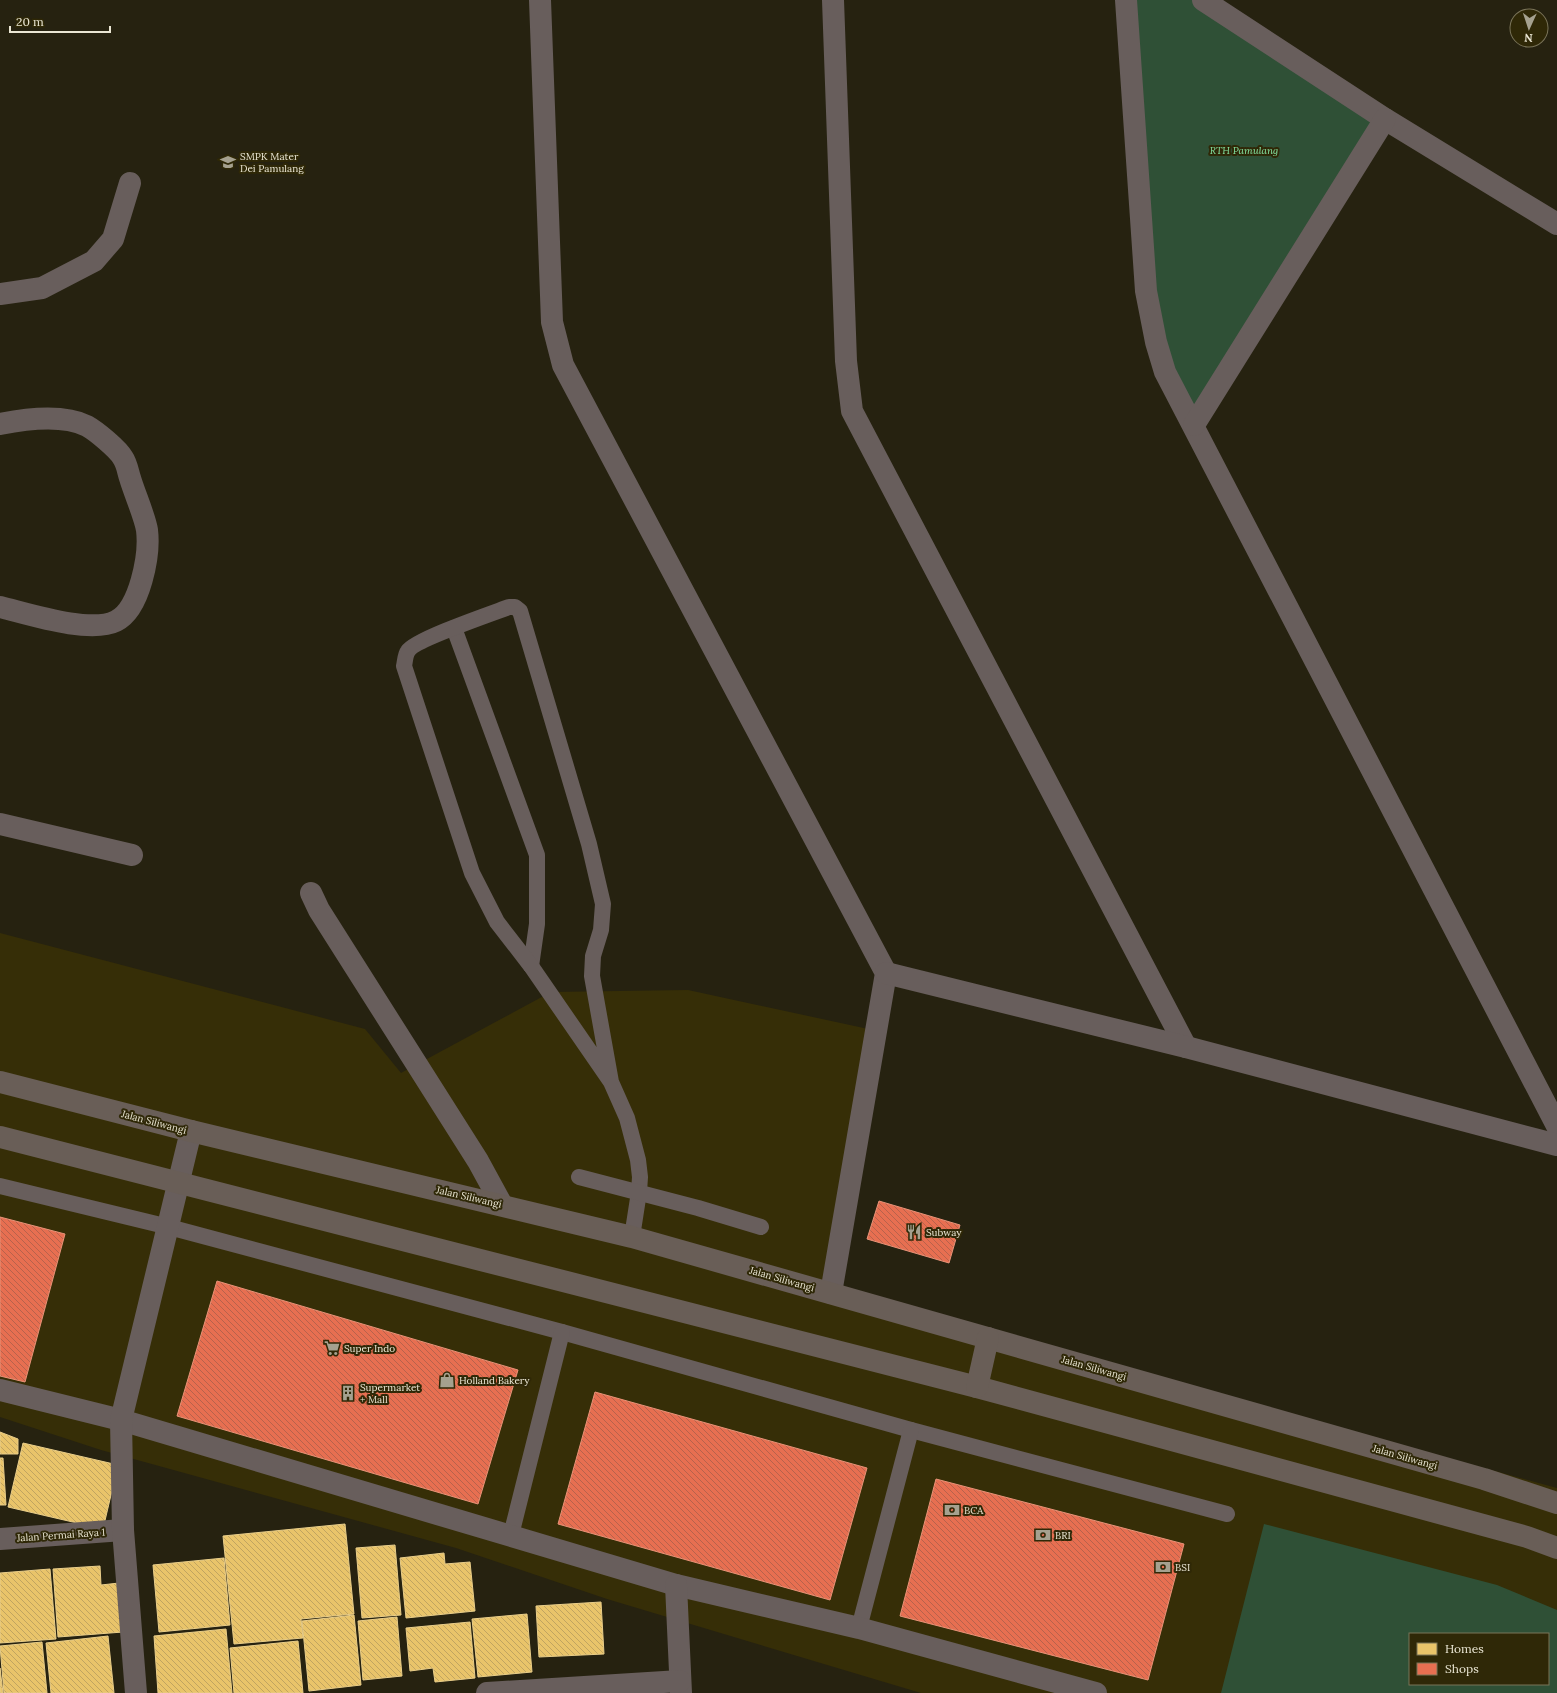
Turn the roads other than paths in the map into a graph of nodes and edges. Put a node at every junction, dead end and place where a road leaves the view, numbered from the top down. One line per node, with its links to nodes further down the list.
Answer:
1 (540, 0): 17 (street)
2 (833, 0): 18 (street)
3 (1126, 0): 10 (street)
4 (1203, 0): 5 (street)
5 (1385, 119): 7 (street); 10 (street)
6 (130, 183): 8 (street)
7 (1557, 224)
8 (0, 294)
9 (0, 424): 11 (street)
10 (1194, 425): 21 (street)
11 (0, 607)
12 (454, 628): 16 (lane); 16 (lane); 20 (lane)
13 (0, 824): 14 (street)
14 (132, 855)
15 (310, 893): 29 (street)
16 (531, 966): 20 (lane)
17 (886, 973): 18 (street); 33 (street)
18 (1186, 1047): 24 (street)
19 (0, 1082): 22 (main road, Jalan Siliwangi)
20 (611, 1082): 28 (lane)
21 (1557, 1126)
22 (191, 1132): 26 (street); 29 (main road, Jalan Siliwangi)
23 (0, 1137): 26 (main road)
24 (1557, 1145)
25 (579, 1177): 28 (lane)
26 (179, 1184): 30 (street); 36 (main road)
27 (0, 1186): 30 (lane)
28 (639, 1192): 31 (lane); 32 (lane)
29 (502, 1205): 32 (main road, Jalan Siliwangi)
30 (169, 1227): 34 (lane); 38 (street)
31 (761, 1227)
32 (632, 1237): 33 (main road, Jalan Siliwangi)
33 (831, 1293): 35 (main road, Jalan Siliwangi)
34 (562, 1332): 39 (lane); 43 (lane)
35 (988, 1338): 36 (main road); 40 (main road, Jalan Siliwangi)
36 (977, 1387): 45 (main road)
37 (0, 1390): 38 (street)
38 (121, 1420): 42 (street); 43 (street)
39 (911, 1430): 41 (lane); 47 (lane)
40 (1557, 1503)
41 (1227, 1514)
42 (123, 1530): 44 (street, Jalan Permai Raya 1); 49 (street)
43 (511, 1535): 46 (street)
44 (0, 1539)
45 (1557, 1548)
46 (676, 1585): 47 (street); 48 (street)
47 (859, 1628): 51 (street)
48 (680, 1687): 50 (street)
49 (136, 1693)
50 (487, 1693)
51 (1096, 1693)

